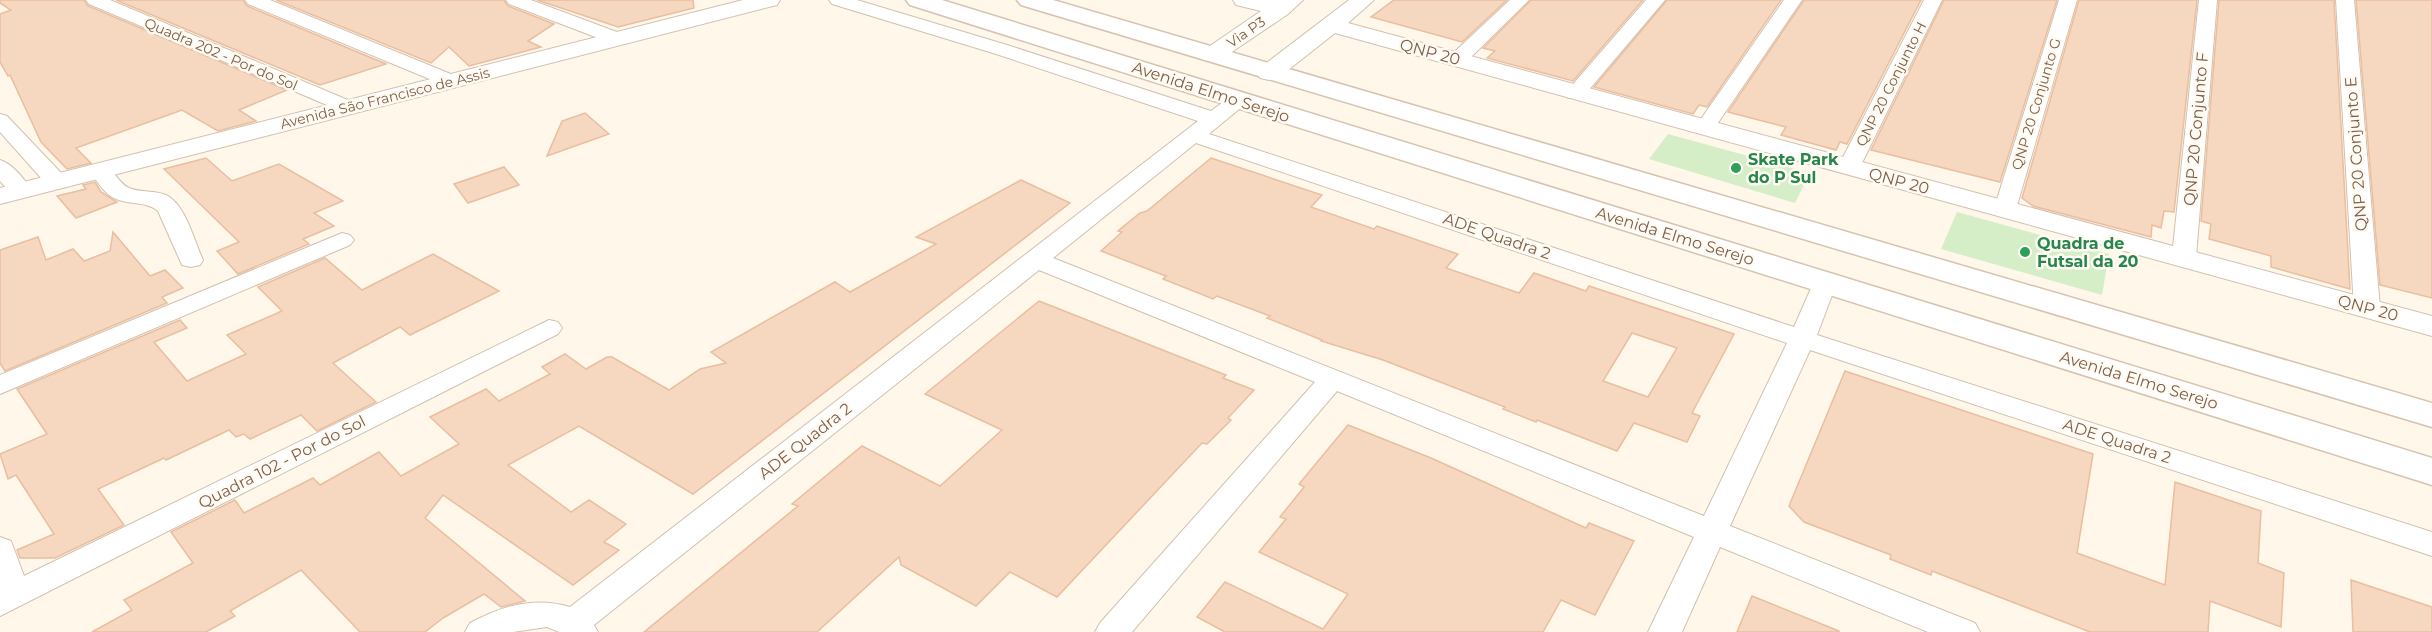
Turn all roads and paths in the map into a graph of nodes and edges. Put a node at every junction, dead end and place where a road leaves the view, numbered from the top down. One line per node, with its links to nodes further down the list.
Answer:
1 (95, 0): 25 (street, Quadra 202 - Por do Sol)
2 (254, 0): 23 (street)
3 (515, 0): 19 (street)
4 (769, 0): 19 (street, Avenida São Francisco de Assis)
5 (838, 0): 26 (street)
6 (918, 0): 26 (main road, Avenida Elmo Serejo)
7 (1029, 0): 20 (main road, Avenida Elmo Serejo)
8 (1244, 0): 17 (street)
9 (1363, 0): 18 (street)
10 (1520, 0): 21 (street)
11 (1656, 0): 24 (street)
12 (1793, 0): 28 (street)
13 (1933, 0): 30 (street, QNP 20 Conjunto H)
14 (2068, 0): 34 (street, QNP 20 Conjunto G)
15 (2208, 0): 36 (street, QNP 20 Conjunto F)
16 (2345, 0): 41 (street, QNP 20 Conjunto E)
17 (1286, 5): 20 (street, Via P3)
18 (1331, 25): 21 (street, QNP 20); 22 (street)
19 (618, 39): 23 (street, Avenida São Francisco de Assis)
20 (1212, 55): 22 (main road, Avenida Elmo Serejo)
21 (1457, 60): 24 (street, QNP 20)
22 (1269, 74): 40 (main road, Avenida Elmo Serejo)
23 (451, 81): 25 (street, Avenida São Francisco de Assis)
24 (1575, 94): 28 (street, QNP 20)
25 (348, 107): 31 (street, Avenida São Francisco de Assis)
26 (1214, 118): 38 (street, ADE Quadra 2); 39 (main road, Avenida Elmo Serejo); 45 (street, ADE Quadra 2)
27 (0, 120): 32 (street)
28 (1704, 129): 30 (street, QNP 20)
29 (0, 167): 33 (street)
30 (1849, 167): 34 (street, QNP 20)
31 (100, 171): 32 (street, Avenida São Francisco de Assis); 37 (street)
32 (57, 182): 33 (street, Avenida São Francisco de Assis)
33 (11, 194)
34 (2005, 209): 36 (street, QNP 20)
35 (342, 240): 49 (street)
36 (2184, 257): 41 (street, QNP 20)
37 (191, 260)
38 (1036, 260): 48 (street); 56 (street, ADE Quadra 2)
39 (1825, 282): 45 (street); 46 (main road, Avenida Elmo Serejo)
40 (2033, 298): 42 (main road, Avenida Elmo Serejo); 46 (main road)
41 (2367, 308): 43 (street, QNP 20)
42 (2110, 321): 47 (main road); 50 (main road, Avenida Elmo Serejo)
43 (2432, 326)
44 (549, 328): 55 (street, Quadra 102 - Por do Sol)
45 (1802, 339): 52 (street); 53 (street, ADE Quadra 2)
46 (2012, 340): 47 (main road, Avenida Elmo Serejo)
47 (2101, 368): 51 (main road, Avenida Elmo Serejo)
48 (1332, 380): 52 (street); 58 (street)
49 (0, 385)
50 (2432, 416)
51 (2432, 472)
52 (1712, 531): 59 (street); 60 (street)
53 (2432, 544)
54 (0, 549): 55 (street, Quadra 102 - Por do Sol)
55 (7, 600)
56 (578, 628): 57 (street)
57 (482, 632)
58 (1112, 632)
59 (1665, 632)
60 (1963, 632)

